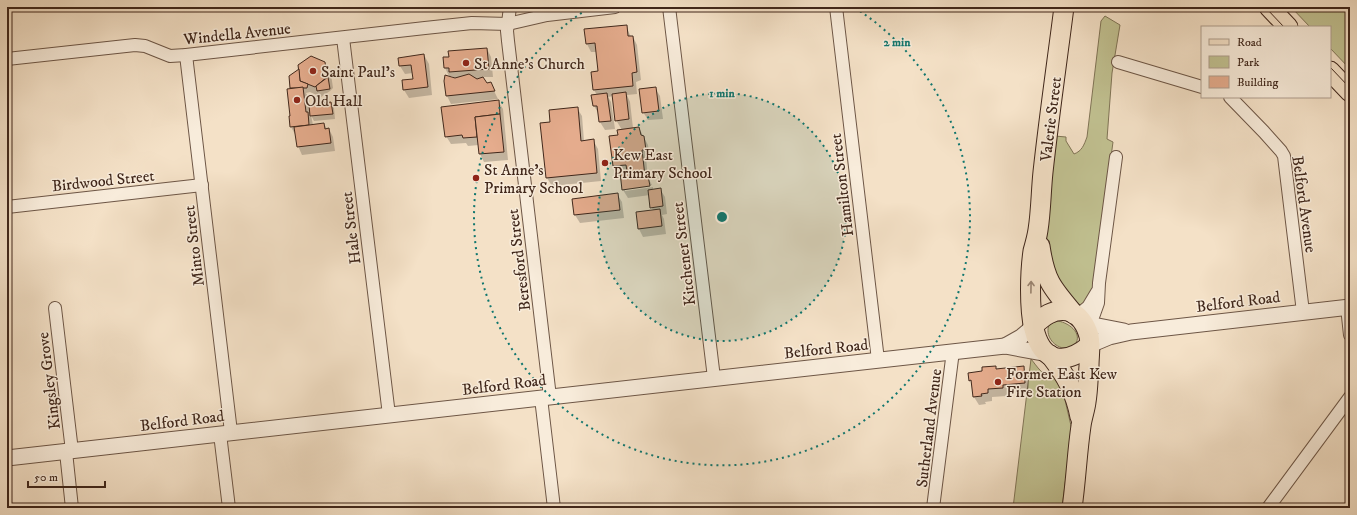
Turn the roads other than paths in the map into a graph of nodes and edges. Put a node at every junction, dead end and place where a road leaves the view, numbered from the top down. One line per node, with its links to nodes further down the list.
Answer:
1 (615, 7): 6 (street, Windella Avenue)
2 (669, 7): 32 (street, Kitchener Street)
3 (836, 7): 31 (street, Hamilton Street)
4 (1064, 7): 19 (main road, Valerie Street)
5 (1269, 7): 7 (main road)
6 (509, 15): 8 (street, Windella Avenue); 33 (street, Beresford Street)
7 (1287, 26)
8 (343, 38): 9 (street, Windella Avenue); 35 (street, Hale Street)
9 (186, 56): 10 (street, Windella Avenue); 17 (street, Minto Street)
10 (7, 59)
11 (1118, 62): 13 (street)
12 (1331, 72): 14 (main road)
13 (1201, 87)
14 (1350, 92)
15 (1231, 98): 22 (street, Belford Avenue)
16 (1116, 157): 23 (street)
17 (202, 185): 18 (street, Birdwood Street); 37 (street, Minto Street)
18 (7, 207)
19 (1038, 231): 23 (main road, Valerie Street); 24 (main road, Valerie Street, one-way to 19)
20 (1348, 307): 22 (street, Belford Road); 26 (street)
21 (55, 308): 38 (street, Kingsley Grove)
22 (1303, 312): 25 (street, Belford Road)
23 (1079, 319): 24 (main road); 25 (street, Belford Road); 27 (main road)
24 (1033, 326): 28 (street, Belford Road); 30 (main road)
25 (1131, 332): 27 (street, Belford Road)
26 (1350, 335)
27 (1090, 345): 30 (main road); 36 (main road)
28 (1005, 346): 29 (street, Belford Road); 30 (street, Belford Road)
29 (953, 351): 31 (street, Belford Road); 43 (street, Sutherland Avenue)
30 (1048, 355): 36 (main road)
31 (878, 360): 32 (street, Belford Road)
32 (714, 378): 33 (street, Belford Road)
33 (546, 397): 35 (street, Belford Road); 42 (street, Beresford Street)
34 (1350, 397): 45 (street)
35 (389, 415): 37 (street, Belford Road)
36 (1081, 427): 44 (main road)
37 (226, 433): 38 (street, Belford Road); 41 (street, Minto Street)
38 (69, 451): 39 (street, Belford Road); 40 (street, Kingsley Grove)
39 (7, 458)
40 (72, 508)
41 (229, 508)
42 (554, 508)
43 (934, 508)
44 (1072, 508)
45 (1268, 508)

